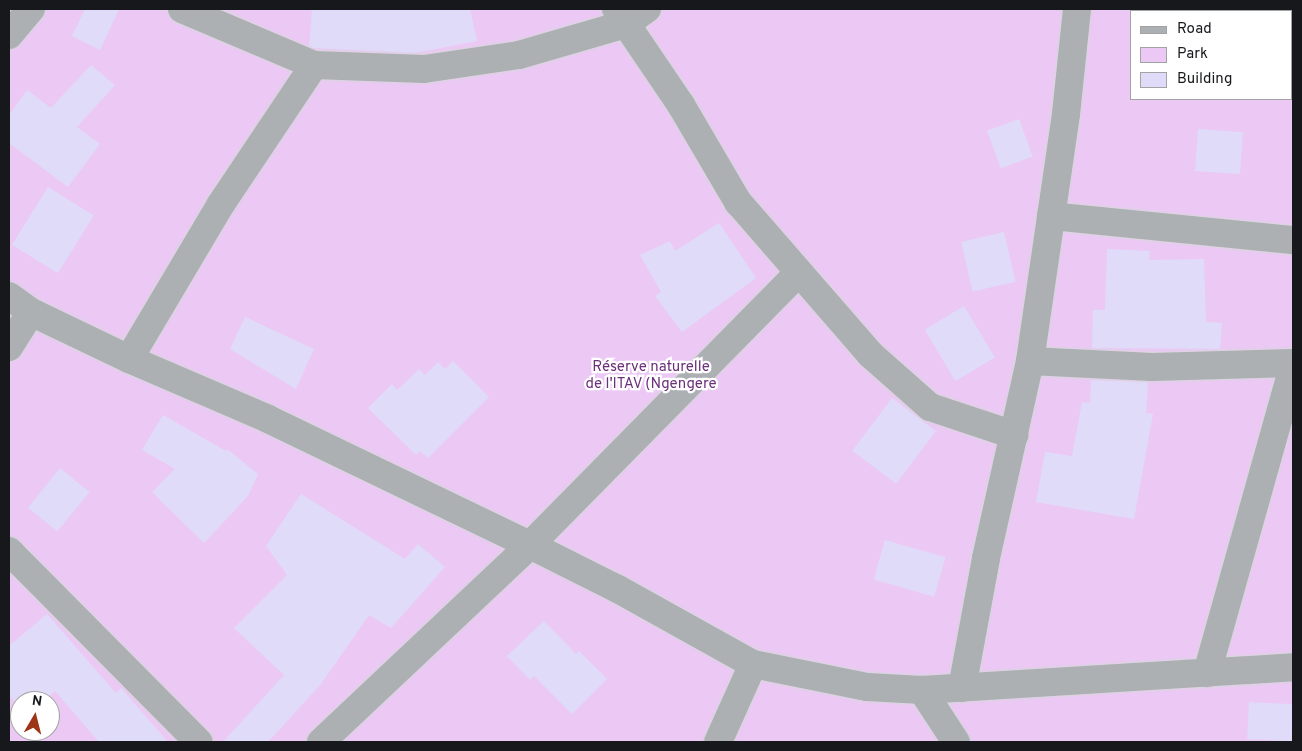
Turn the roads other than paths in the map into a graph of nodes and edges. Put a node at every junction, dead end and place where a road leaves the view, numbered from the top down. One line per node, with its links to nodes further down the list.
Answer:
1 (31, 9): 5 (street)
2 (182, 9): 6 (street)
3 (1077, 9): 7 (street)
4 (630, 14): 6 (street); 9 (street)
5 (9, 35)
6 (314, 65): 13 (street)
7 (1051, 216): 8 (street); 14 (street)
8 (1293, 240)
9 (797, 274): 16 (street); 17 (street)
10 (9, 296): 11 (street)
11 (31, 312): 12 (street); 13 (street)
12 (9, 347)
13 (129, 359): 17 (street)
14 (1030, 361): 15 (street); 16 (street)
15 (1293, 365): 21 (street)
16 (1014, 435): 22 (street)
17 (530, 545): 19 (street); 25 (street)
18 (9, 551): 24 (street)
19 (754, 664): 23 (street); 26 (street)
20 (1293, 668): 21 (street)
21 (1207, 674): 22 (street)
22 (962, 688): 23 (street)
23 (922, 690): 27 (street)
24 (199, 742)
25 (321, 742)
26 (718, 742)
27 (956, 742)

